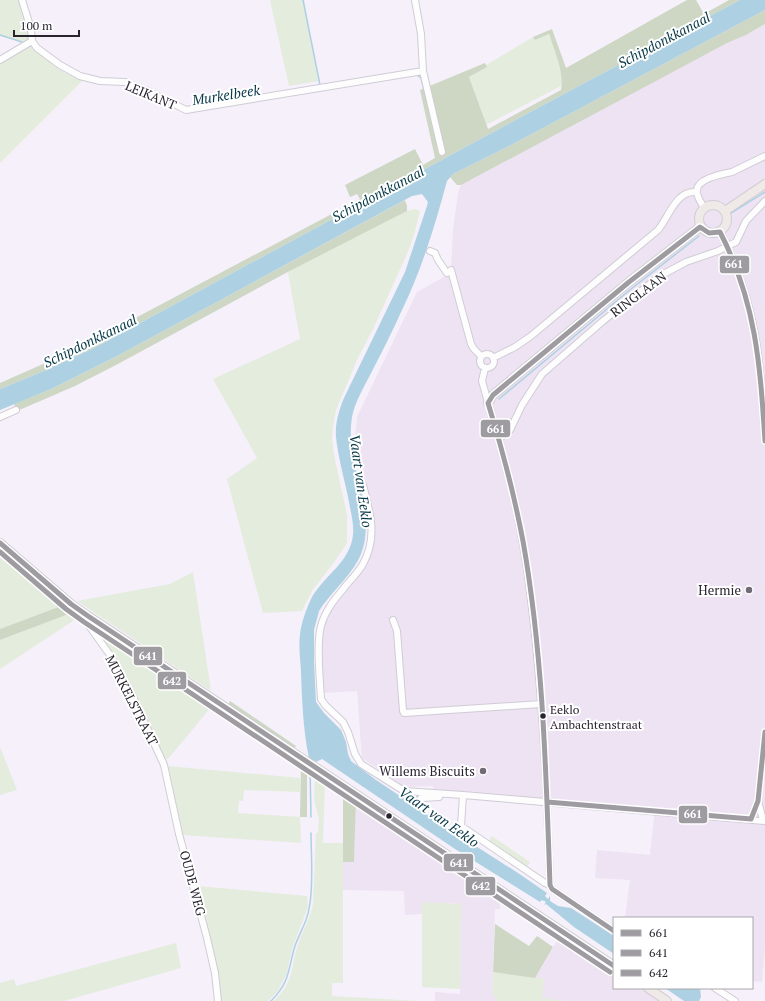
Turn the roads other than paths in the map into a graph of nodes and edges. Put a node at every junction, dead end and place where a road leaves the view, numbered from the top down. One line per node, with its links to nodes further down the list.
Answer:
1 (22, 0): 3 (street)
2 (415, 0): 5 (street)
3 (32, 41): 4 (street); 5 (street, LEIKANT)
4 (0, 60)
5 (423, 71): 6 (street)
6 (442, 152)
7 (765, 156): 9 (street)
8 (765, 184): 12 (main road)
9 (696, 192): 11 (street); 18 (street)
10 (765, 201): 15 (street)
11 (704, 208): 12 (main road); 13 (main road)
12 (725, 211): 14 (main road)
13 (700, 227): 14 (main road); 20 (main road, RINGLAAN)
14 (720, 232): 15 (street)
15 (727, 247): 23 (street, RINGLAAN); 24 (street)
16 (430, 251): 17 (street)
17 (481, 356): 18 (street); 19 (street)
18 (493, 358): 19 (street)
19 (485, 368): 20 (street)
20 (488, 403): 23 (street)
21 (16, 410): 22 (street)
22 (0, 416)
23 (499, 439): 29 (street)
24 (765, 441)
25 (363, 485): 32 (street)
26 (0, 543): 27 (main road)
27 (88, 616): 31 (street, MURKELSTRAAT); 41 (main road)
28 (394, 620): 29 (street)
29 (541, 704): 36 (street)
30 (765, 732): 35 (street)
31 (164, 765): 44 (street, OUDE WEG)
32 (439, 793): 33 (street); 34 (street)
33 (462, 795): 36 (street); 39 (street)
34 (421, 798)
35 (758, 801): 37 (street); 38 (street)
36 (547, 802): 37 (street); 39 (street)
37 (751, 819): 38 (street)
38 (764, 821)
39 (550, 885): 40 (street)
40 (613, 929)
41 (613, 965)
42 (649, 989): 45 (main road)
43 (717, 989): 46 (street)
44 (218, 1001)
45 (667, 1001)
46 (735, 1001)

